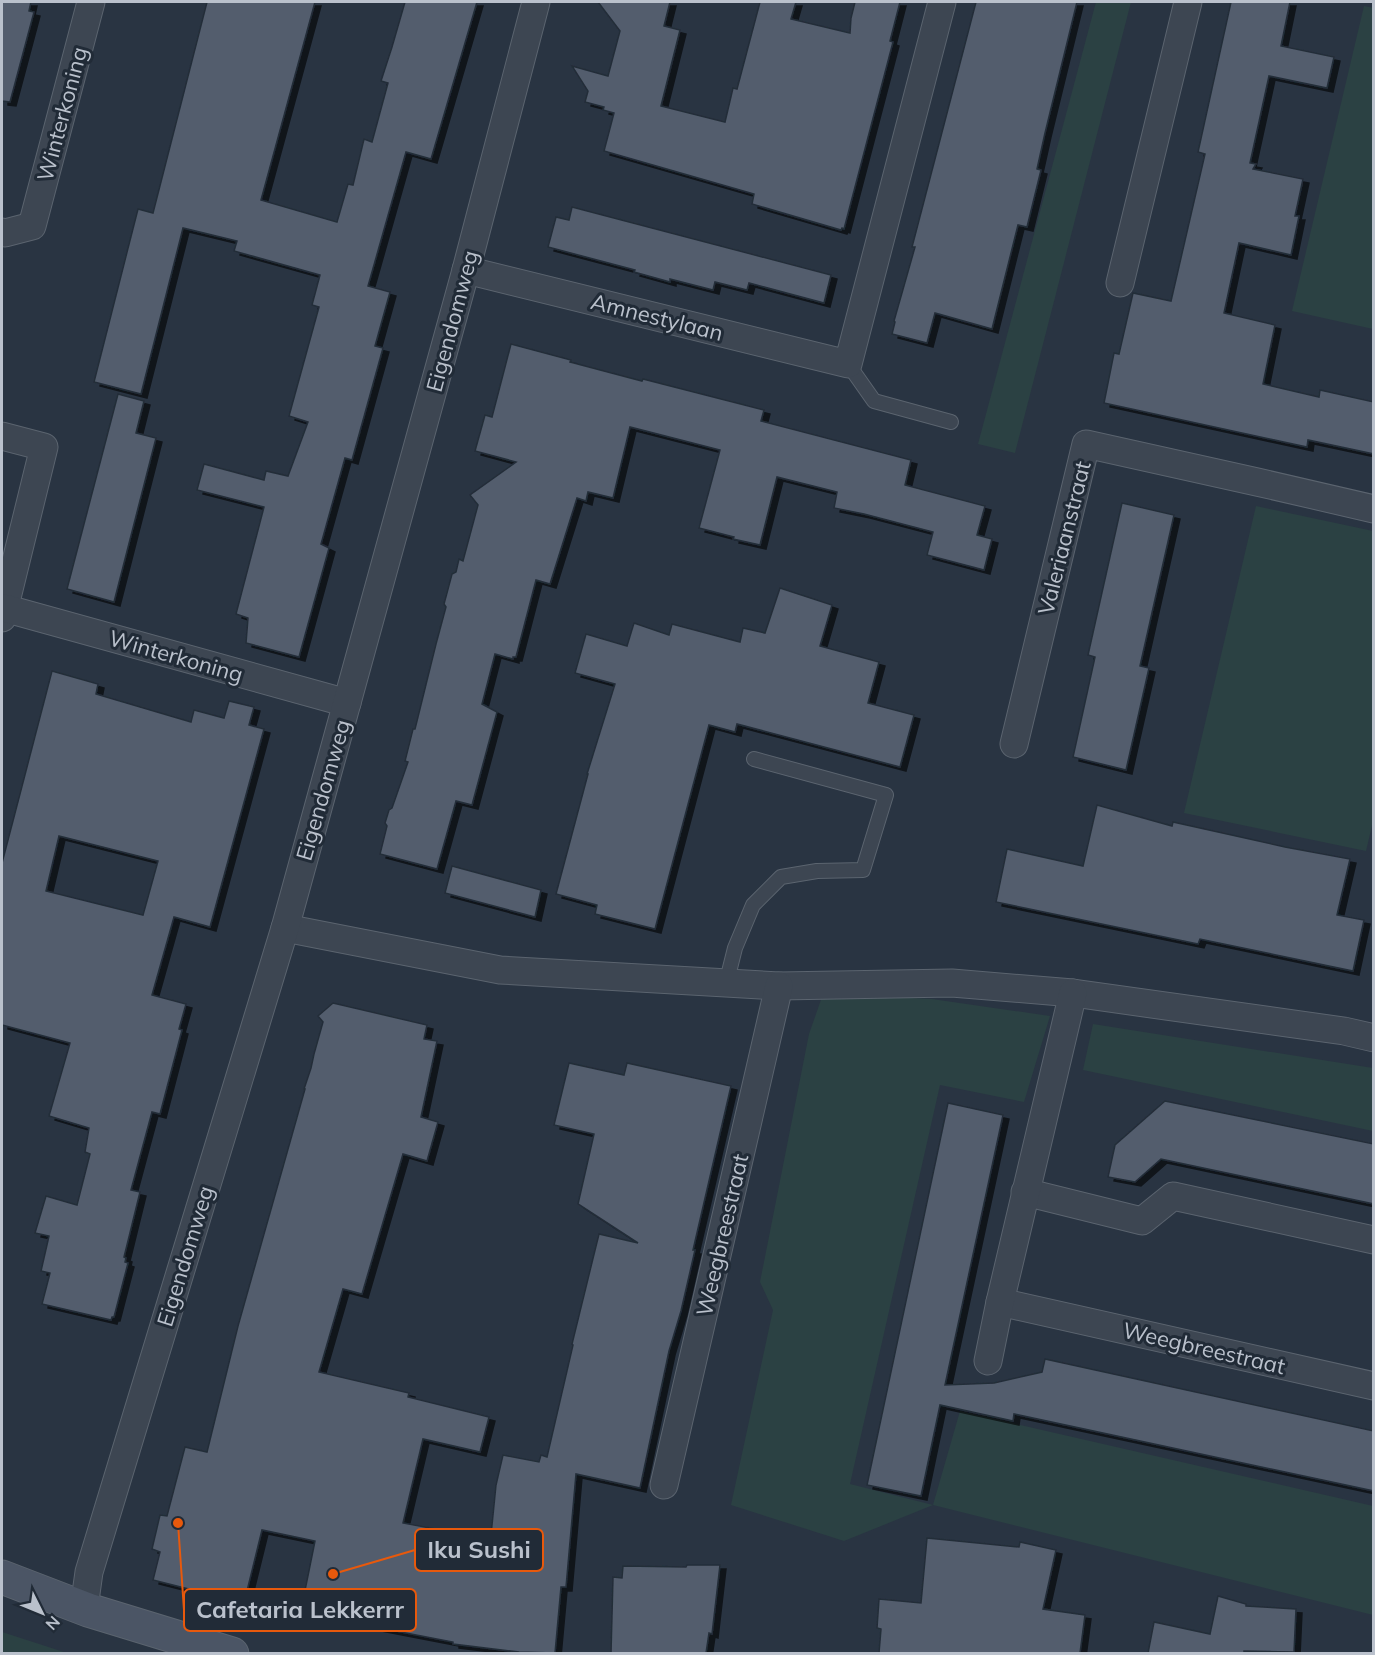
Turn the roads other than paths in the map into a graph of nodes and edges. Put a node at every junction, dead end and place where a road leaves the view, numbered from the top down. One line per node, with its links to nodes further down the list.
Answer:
1 (91, 2): 5 (street, Winterkoning)
2 (536, 2): 6 (street, Eigendomweg)
3 (942, 2): 8 (street)
4 (1188, 2): 7 (street)
5 (2, 231)
6 (466, 270): 8 (street, Amnestylaan); 13 (street, Eigendomweg)
7 (1120, 283)
8 (848, 364): 9 (lane)
9 (951, 422)
10 (2, 436): 12 (street, Winterkoning)
11 (1374, 509): 14 (street, Valeriaanstraat)
12 (3, 613): 13 (street, Winterkoning)
13 (347, 703): 16 (street, Eigendomweg)
14 (1014, 744)
15 (754, 759): 17 (lane)
16 (285, 928): 17 (street); 28 (street, Eigendomweg)
17 (726, 984): 18 (street)
18 (779, 986): 19 (street); 26 (street, Weegbreestraat)
19 (1073, 993): 20 (street); 21 (street)
20 (1374, 1038)
21 (1025, 1192): 22 (street); 23 (street)
22 (1374, 1240)
23 (1000, 1302): 24 (street); 25 (street, Weegbreestraat)
24 (988, 1361)
25 (1374, 1386)
26 (664, 1485)
27 (2, 1577): 28 (street)
28 (84, 1608): 29 (street)
29 (232, 1653)

